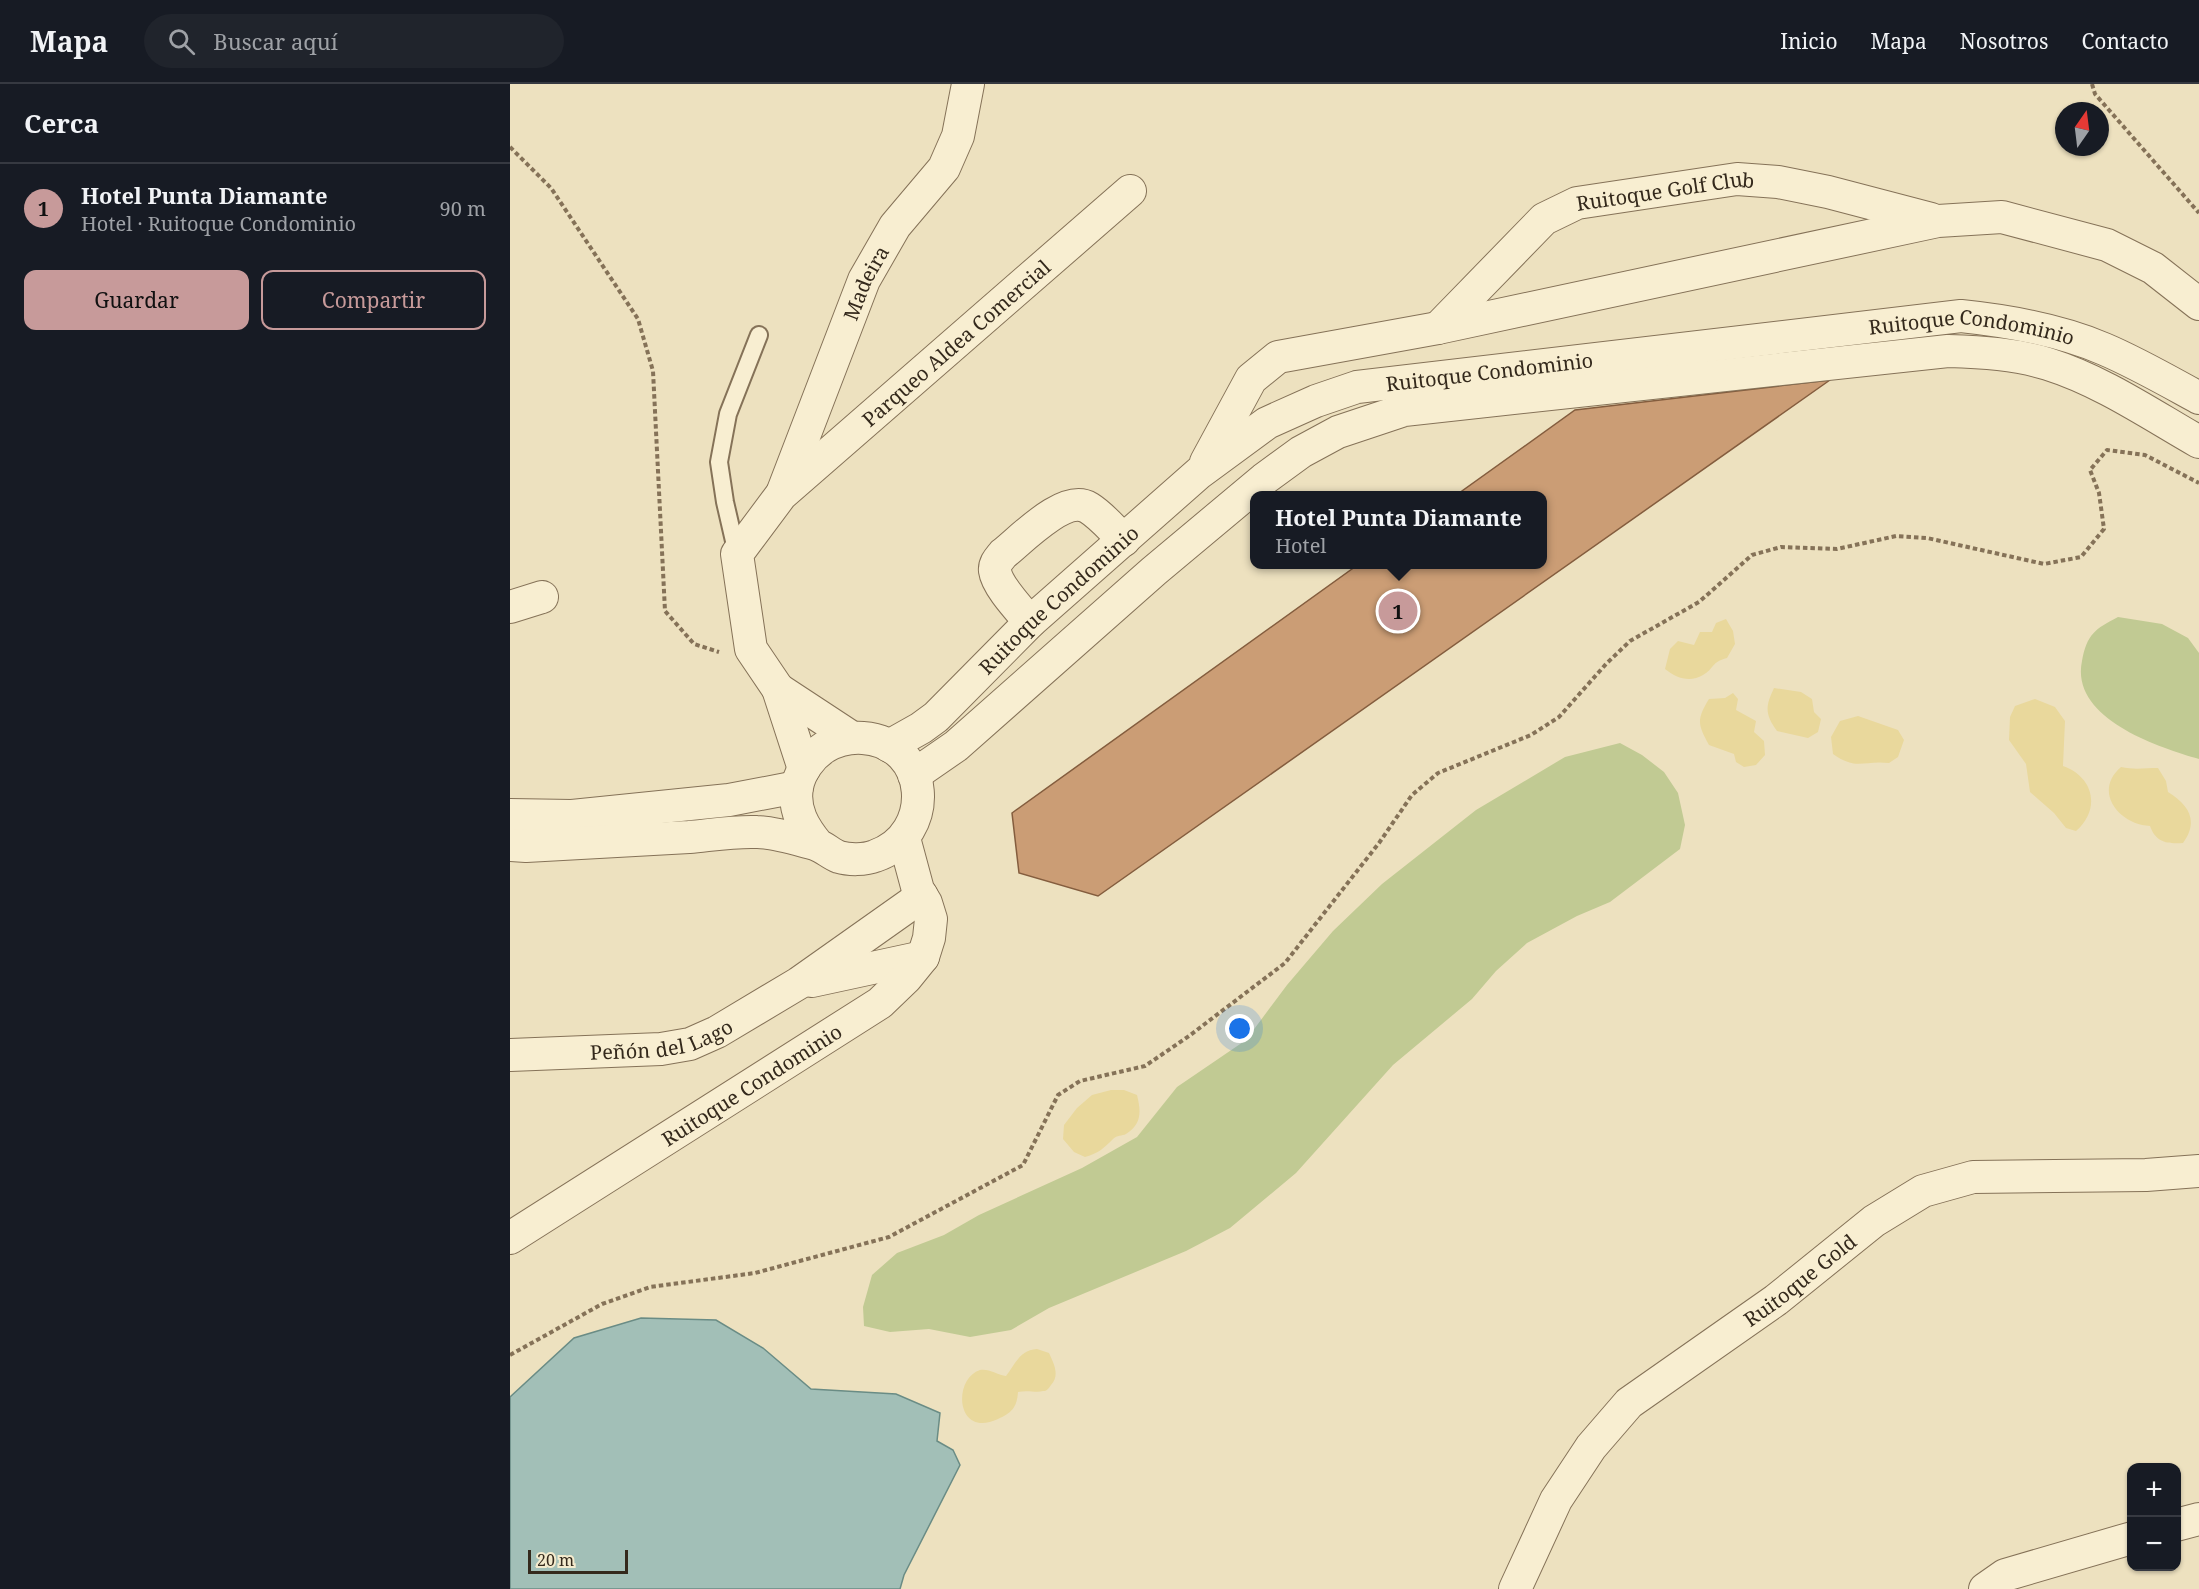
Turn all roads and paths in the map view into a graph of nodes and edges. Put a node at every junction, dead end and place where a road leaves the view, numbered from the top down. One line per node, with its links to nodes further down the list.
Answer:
1 (968, 84): 14 (street, Madeira)
2 (2092, 84): 5 (path)
3 (510, 147): 20 (path)
4 (1130, 191): 14 (street, Parqueo Aldea Comercial)
5 (2199, 213)
6 (1938, 221): 7 (street, Ruitoque Golf Club); 8 (street, Ruitoque Golf Club); 8 (street, Ruitoque Golf Club)
7 (2199, 304)
8 (1438, 328): 12 (street, Ruitoque Golf Club)
9 (759, 335): 16 (lane)
10 (2199, 398): 12 (street, Ruitoque Condominio)
11 (2199, 442): 24 (street, Ruitoque Condominio)
12 (1199, 473): 15 (street, Ruitoque Condominio)
13 (2199, 483): 37 (path)
14 (781, 495): 16 (street)
15 (1124, 540): 19 (street, Ruitoque Condominio); 19 (street)
16 (737, 554): 20 (street)
17 (542, 597): 18 (street)
18 (510, 607)
19 (1030, 622): 23 (street, Ruitoque Condominio)
20 (751, 649): 21 (street)
21 (778, 689): 22 (street); 25 (street)
22 (851, 737): 23 (street); 25 (street)
23 (889, 746): 24 (street)
24 (914, 775): 27 (street)
25 (800, 778): 26 (street); 29 (street)
26 (510, 815)
27 (904, 838): 30 (street); 31 (street, Ruitoque Condominio)
28 (510, 845): 29 (street)
29 (818, 845): 30 (street)
30 (866, 859): 31 (street)
31 (920, 893): 32 (street, Ruitoque Condominio); 33 (street)
32 (923, 957): 33 (street); 36 (street, Ruitoque Condominio)
33 (799, 983): 34 (street, Peñón del Lago)
34 (510, 1055)
35 (2199, 1171): 41 (street, Ruitoque Gold)
36 (510, 1238)
37 (510, 1355)
38 (2199, 1519): 39 (street)
39 (2181, 1524)
40 (2127, 1539): 42 (street)
41 (1515, 1589)
42 (1985, 1589)

